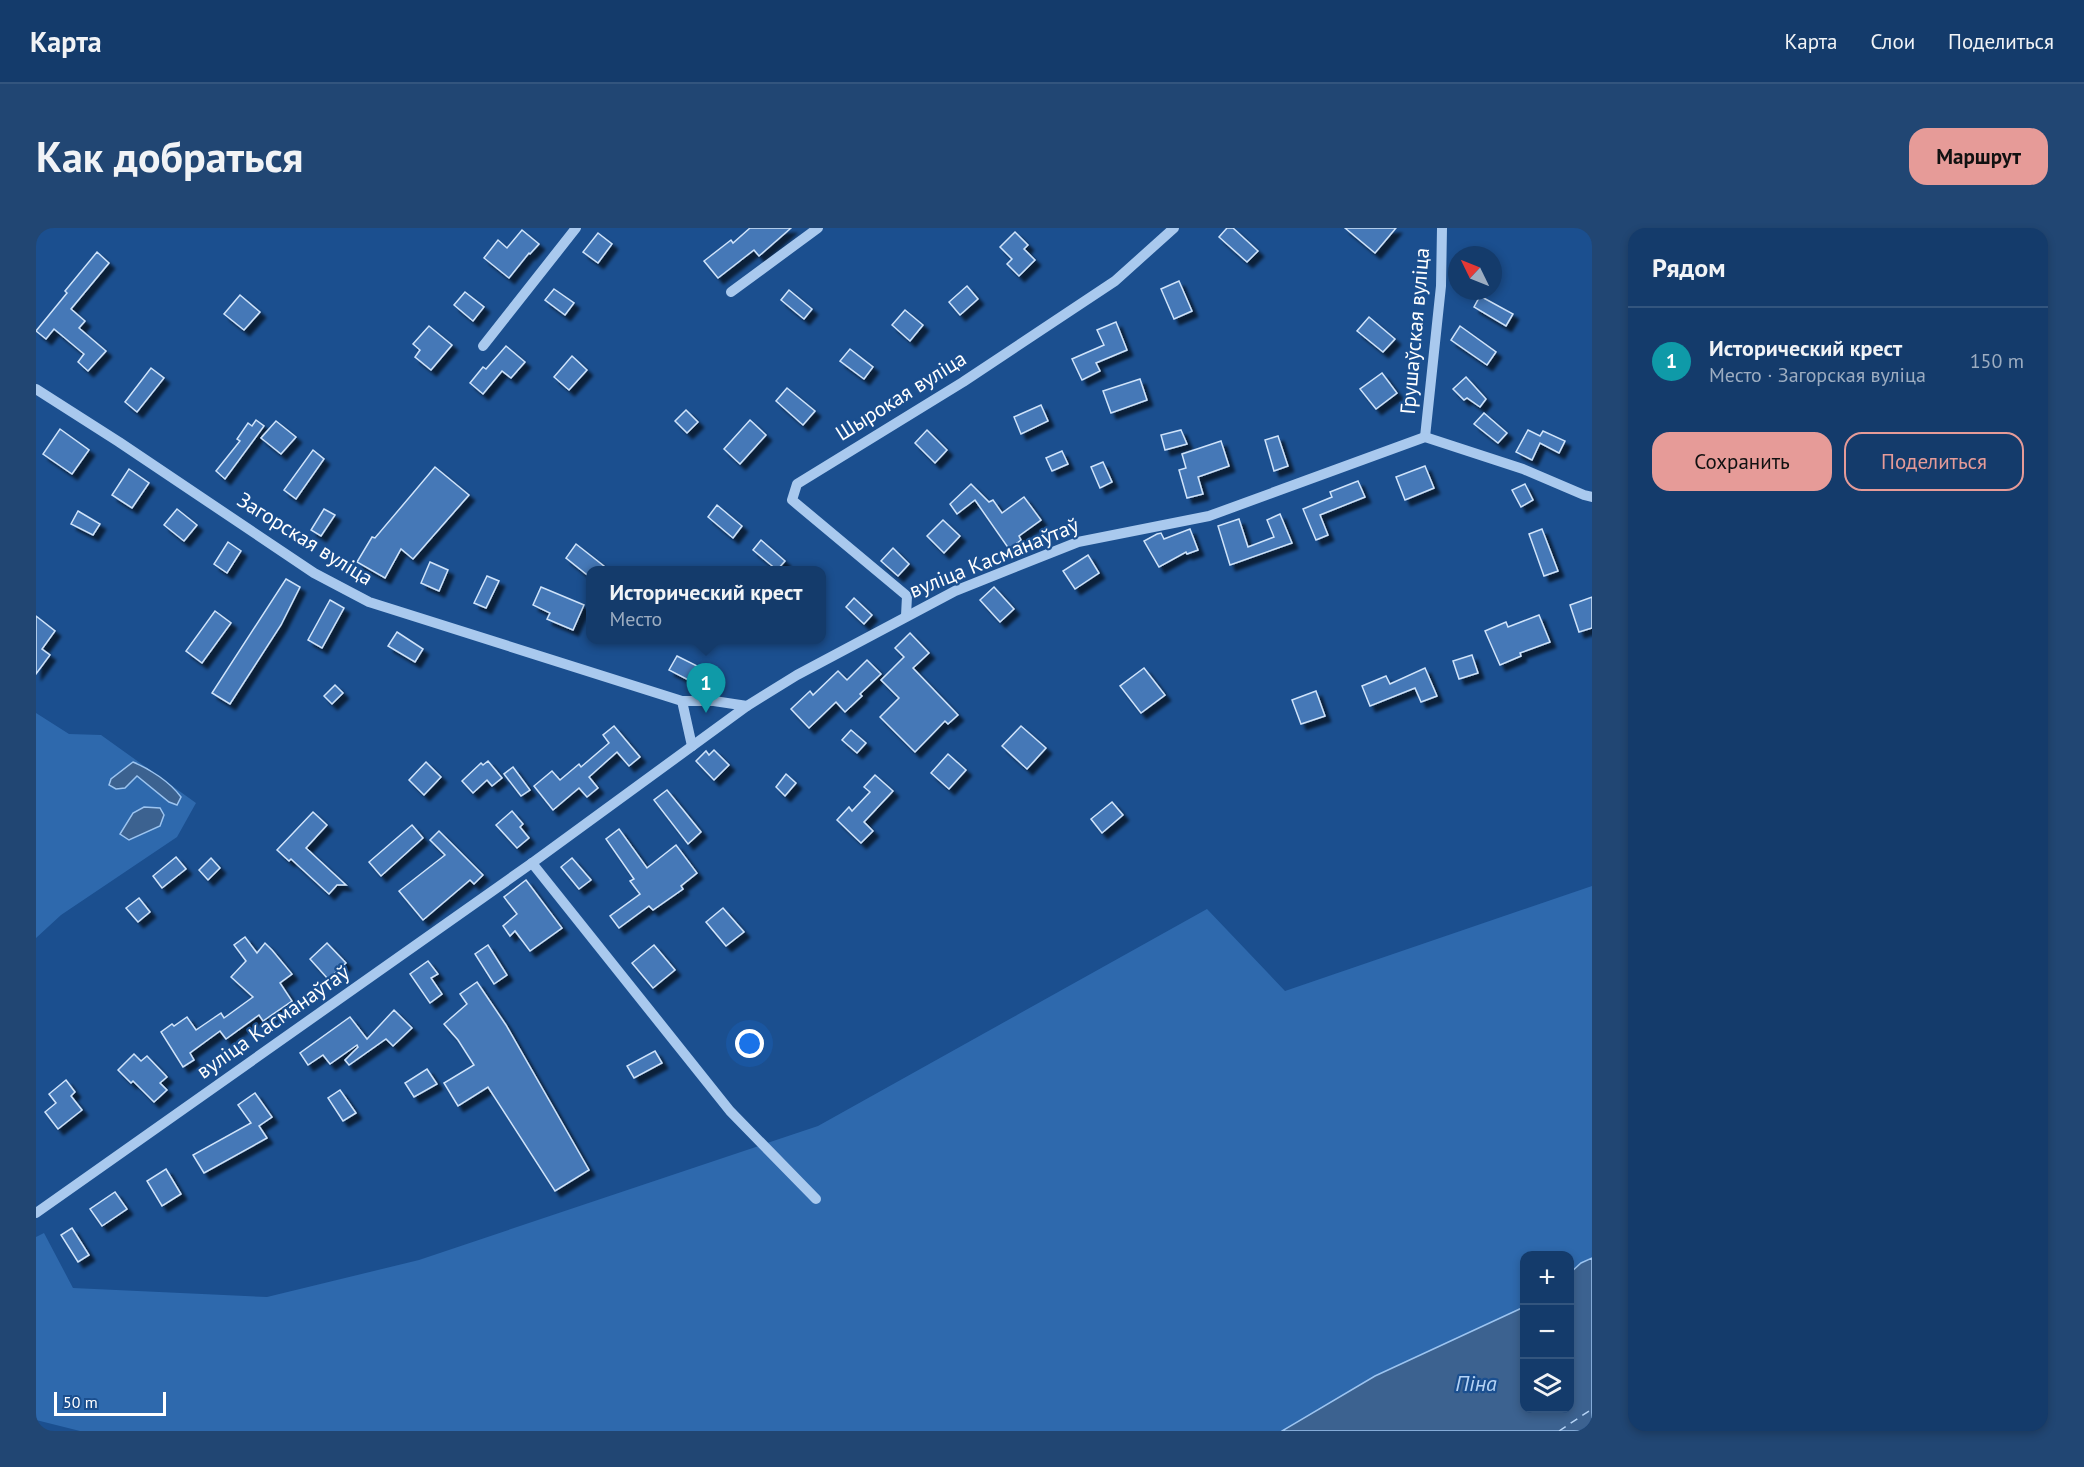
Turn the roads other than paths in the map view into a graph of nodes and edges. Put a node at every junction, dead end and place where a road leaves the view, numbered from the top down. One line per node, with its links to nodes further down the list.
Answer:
1 (576, 228): 6 (street)
2 (818, 228): 5 (street)
3 (1174, 228): 10 (street, Шырокая вуліца)
4 (1442, 228): 8 (street, Грушаўская вуліца)
5 (731, 292)
6 (483, 346)
7 (36, 389): 11 (street, Загорская вуліца)
8 (1425, 437): 9 (street); 10 (street, вуліца Касманаўтаў)
9 (1592, 497)
10 (906, 616): 12 (street, вуліца Касманаўтаў)
11 (682, 701): 12 (street, Загорская вуліца); 13 (street)
12 (747, 706): 13 (street, вуліца Касманаўтаў)
13 (692, 746): 14 (street, вуліца Касманаўтаў)
14 (532, 862): 15 (street); 16 (street, вуліца Касманаўтаў)
15 (816, 1199)
16 (36, 1213)

